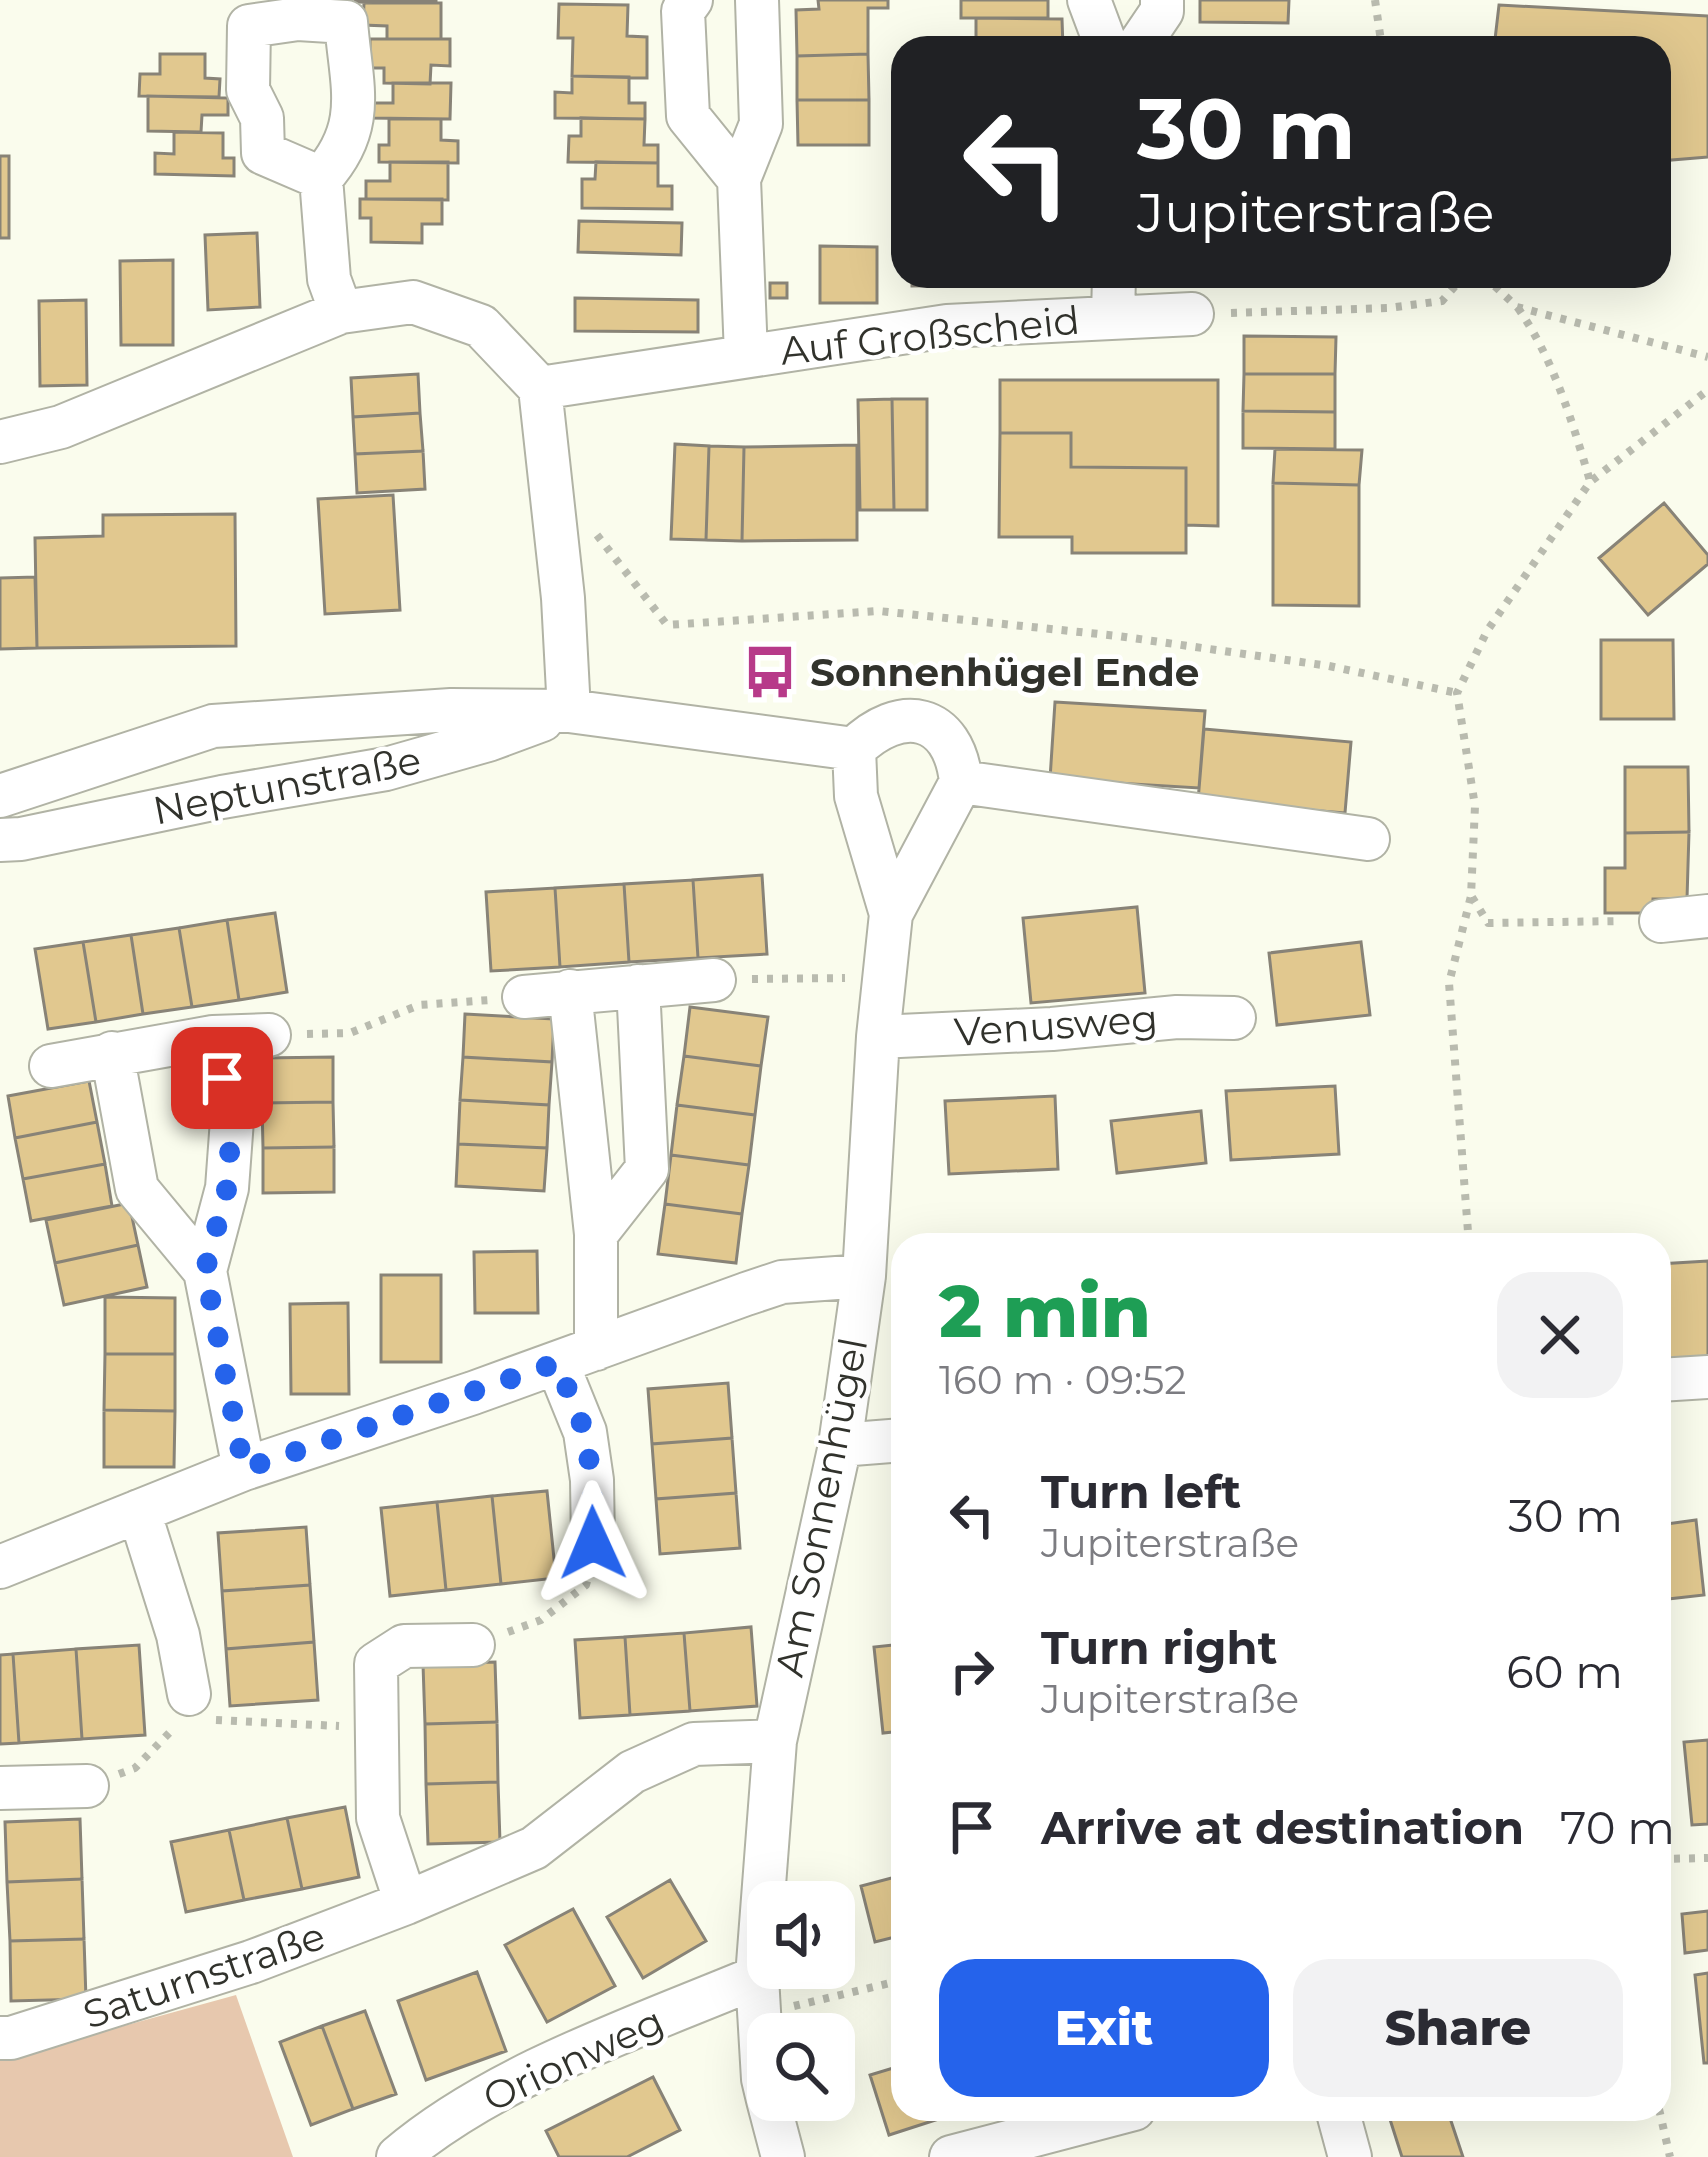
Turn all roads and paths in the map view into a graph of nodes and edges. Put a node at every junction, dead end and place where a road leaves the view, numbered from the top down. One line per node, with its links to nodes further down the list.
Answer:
1 (691, 0): 10 (street)
2 (757, 0): 10 (street, Auf Großscheid)
3 (1089, 0): 6 (street)
4 (1162, 0): 7 (street)
5 (1375, 0): 8 (path)
6 (1103, 36)
7 (1145, 36)
8 (1380, 36)
9 (321, 178): 15 (street)
10 (739, 179): 17 (street, Auf Großscheid)
11 (1453, 288): 16 (path)
12 (1497, 288): 14 (path)
13 (1113, 296): 16 (street, Auf Großscheid); 17 (street, Auf Großscheid)
14 (1517, 307): 18 (path); 22 (path)
15 (341, 312): 19 (street); 21 (street)
16 (1192, 314)
17 (746, 355): 19 (street, Auf Großscheid)
18 (1708, 357)
19 (540, 388): 25 (street)
20 (1708, 390): 22 (path)
21 (0, 442)
22 (1590, 482): 24 (path)
23 (595, 532): 24 (path)
24 (1457, 693): 31 (path)
25 (568, 711): 26 (street, Neptunstraße); 28 (street, Neptunstraße); 29 (street, Neptunstraße)
26 (854, 749): 27 (street); 32 (street)
27 (961, 782): 30 (street); 32 (street)
28 (0, 796)
29 (0, 839)
30 (1368, 839)
31 (1471, 896): 34 (path); 46 (path)
32 (891, 914): 35 (street, Am Sonnenhügel)
33 (1708, 916): 34 (street)
34 (1661, 921)
35 (886, 978): 36 (path); 43 (street, Am Sonnenhügel)
36 (714, 980): 37 (street)
37 (638, 986): 38 (street); 47 (street)
38 (570, 991): 39 (street); 47 (street)
39 (524, 998): 41 (path)
40 (1234, 1018): 43 (street, Venusweg)
41 (269, 1034): 42 (street)
42 (213, 1037): 44 (street); 48 (street)
43 (878, 1037): 49 (street, Am Sonnenhügel)
44 (112, 1052): 45 (street); 48 (street)
45 (51, 1066)
46 (1468, 1233)
47 (596, 1234): 50 (street)
48 (205, 1271): 55 (street)
49 (864, 1276): 50 (street); 54 (street, Am Sonnenhügel)
50 (577, 1356): 55 (street); 57 (street)
51 (1708, 1377): 52 (street)
52 (1671, 1380)
53 (891, 1441): 54 (street)
54 (839, 1445): 62 (street, Am Sonnenhügel)
55 (244, 1469): 56 (street)
56 (140, 1511): 58 (street); 60 (street)
57 (593, 1543): 59 (path)
58 (0, 1568)
59 (473, 1645): 61 (street)
60 (192, 1710): 61 (path); 63 (path)
61 (376, 1728): 67 (street)
62 (775, 1741): 67 (street, Saturnstraße); 69 (street, Am Sonnenhügel)
63 (87, 1786): 64 (street)
64 (0, 1788)
65 (1708, 1858): 66 (path)
66 (1671, 1859)
67 (406, 1903): 71 (street, Saturnstraße)
68 (891, 1981): 69 (path)
69 (758, 1995): 70 (street, Am Sonnenhügel); 76 (street, Orionweg)
70 (760, 2013)
71 (0, 2038)
72 (774, 2121): 77 (street, Am Sonnenhügel)
73 (1088, 2121): 78 (street)
74 (1340, 2121): 79 (street)
75 (1662, 2121): 80 (path)
76 (398, 2157)
77 (783, 2157)
78 (951, 2157)
79 (1350, 2157)
80 (1670, 2157)

